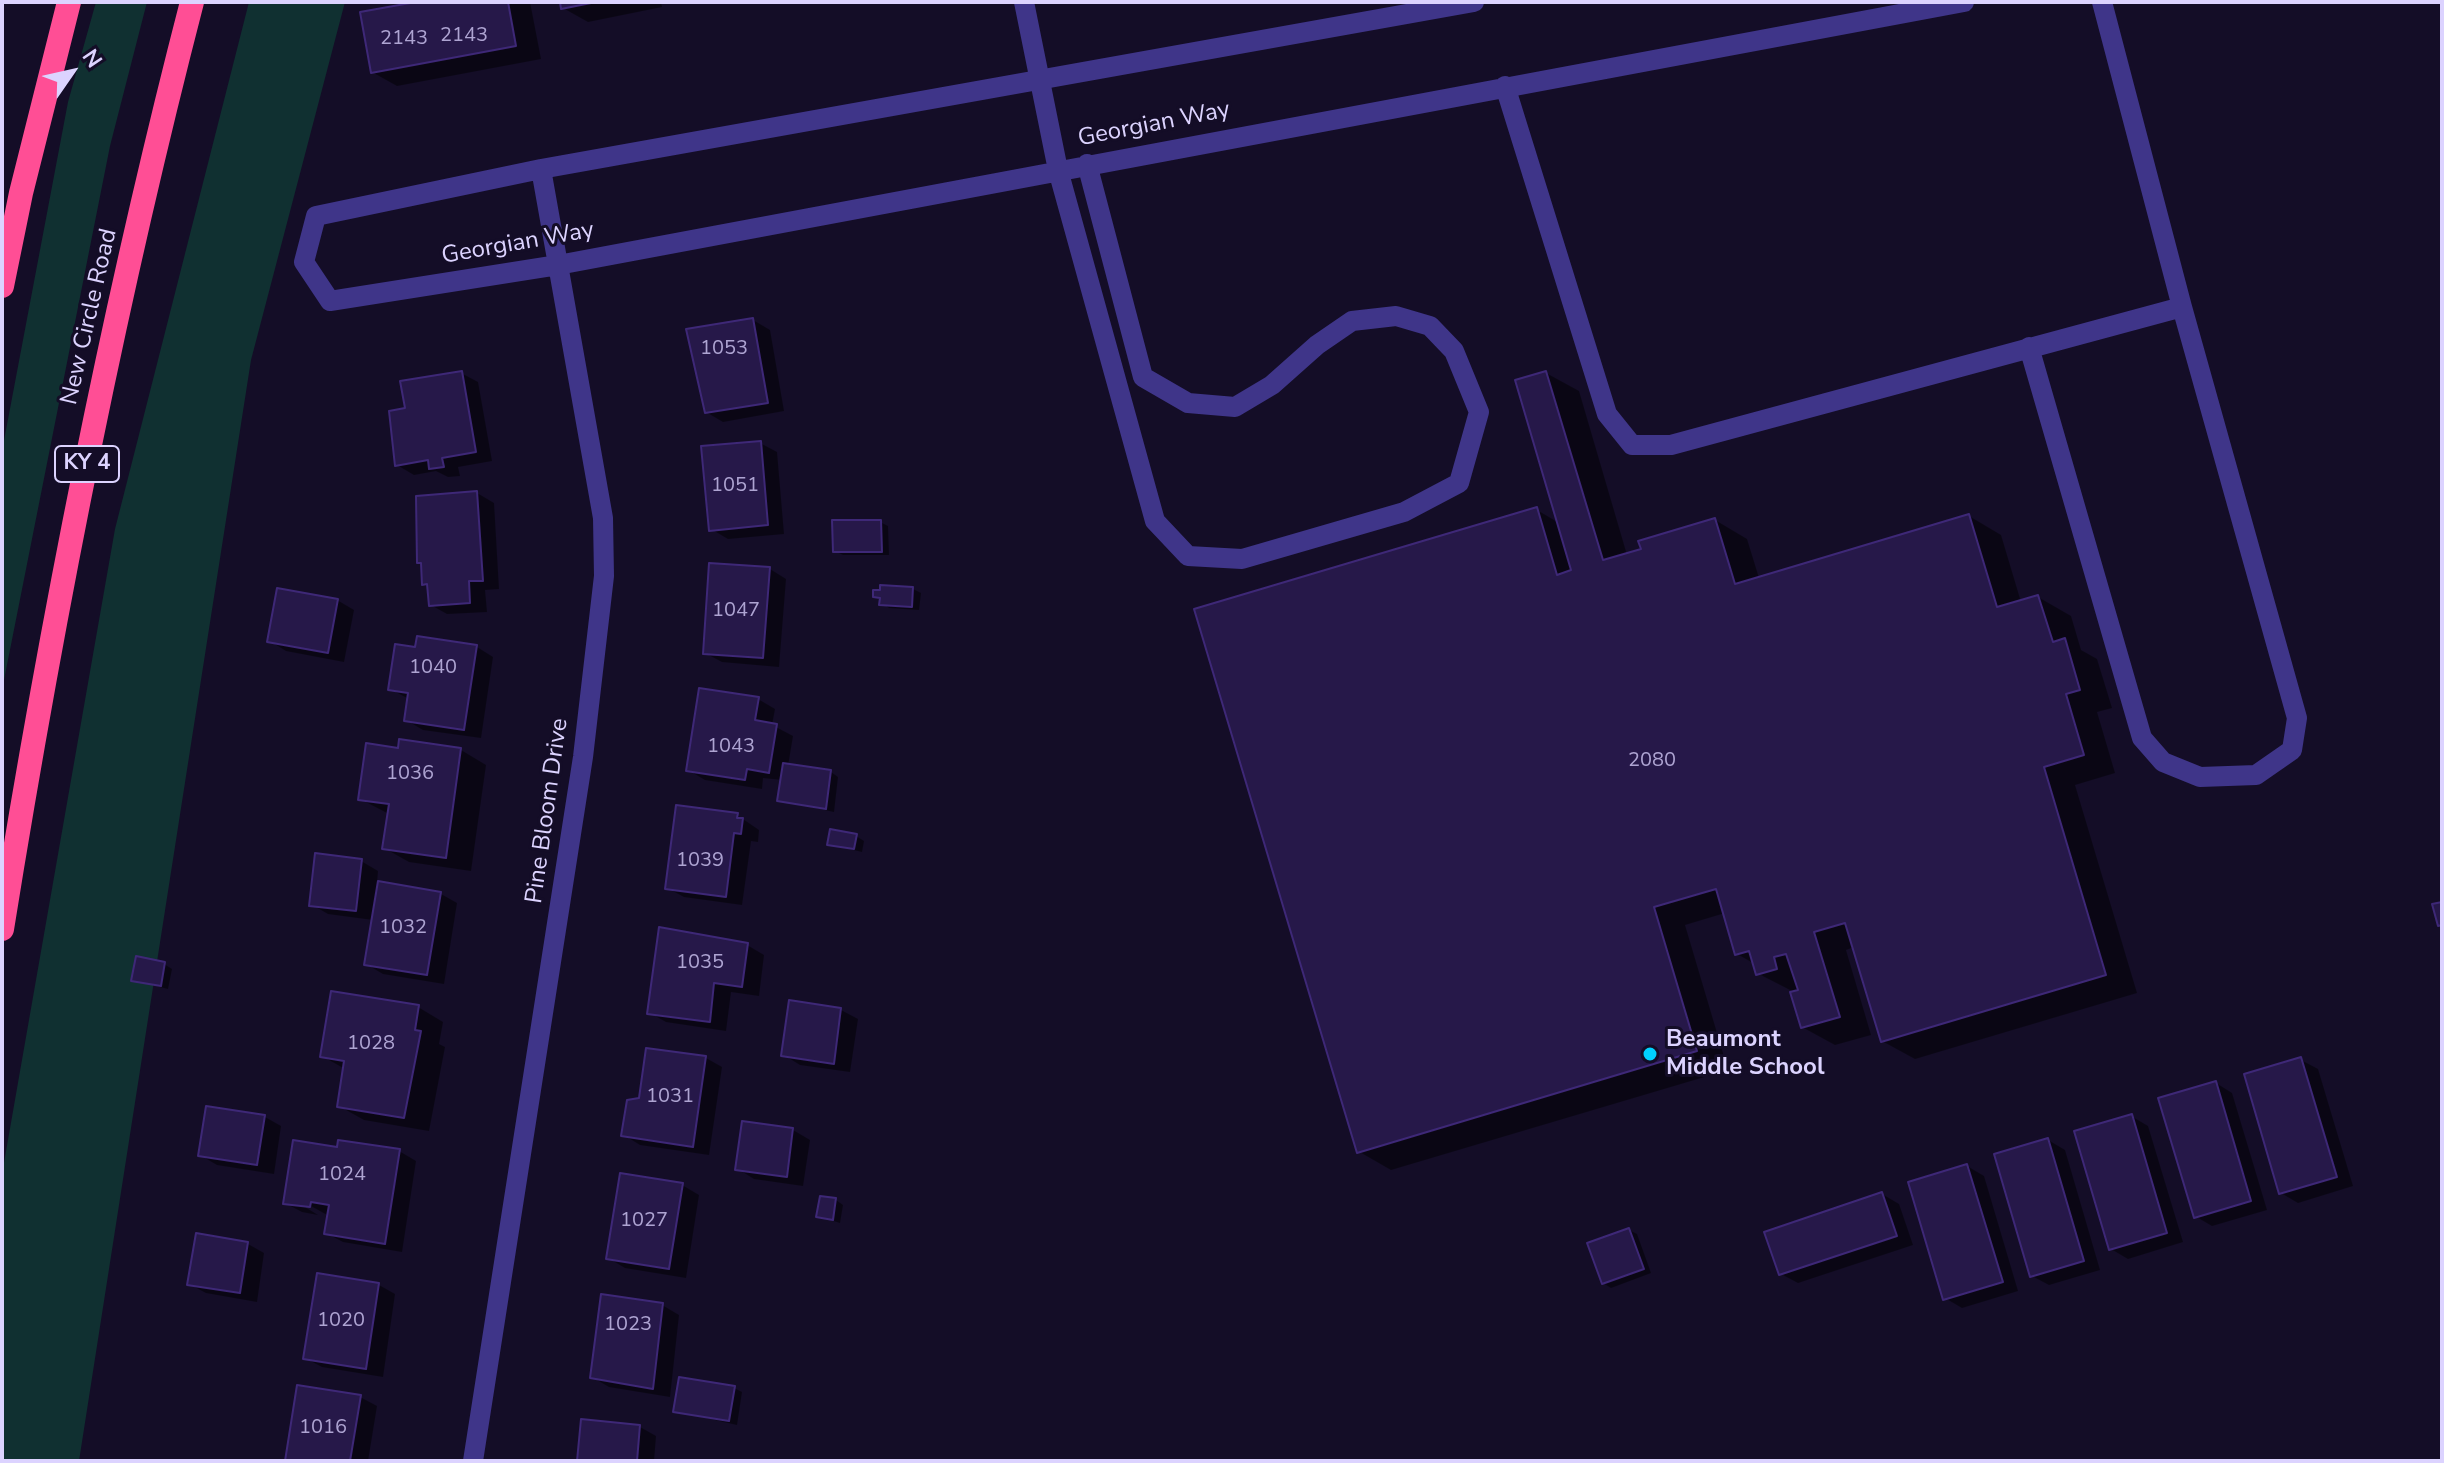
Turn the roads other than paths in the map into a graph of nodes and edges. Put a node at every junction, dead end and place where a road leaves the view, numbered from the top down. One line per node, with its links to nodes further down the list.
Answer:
1 (69, 2): 13 (highway)
2 (192, 2): 16 (highway, New Circle Road / KY 4)
3 (1024, 2): 7 (street)
4 (1474, 2): 7 (street, Georgian Way)
5 (1964, 2): 8 (street, Georgian Way)
6 (2102, 2): 14 (street)
7 (1039, 81): 10 (street, Georgian Way); 11 (street)
8 (1505, 86): 9 (street, Georgian Way); 15 (street)
9 (1087, 164): 11 (street, Georgian Way); 11 (street)
10 (541, 169): 12 (street, Pine Bloom Drive); 12 (street, Georgian Way)
11 (1058, 170): 12 (street, Georgian Way)
12 (558, 265): 17 (street, Pine Bloom Drive)
13 (2, 286)
14 (2182, 307): 15 (street); 15 (street)
15 (2029, 347)
16 (2, 929)
17 (473, 1461)

